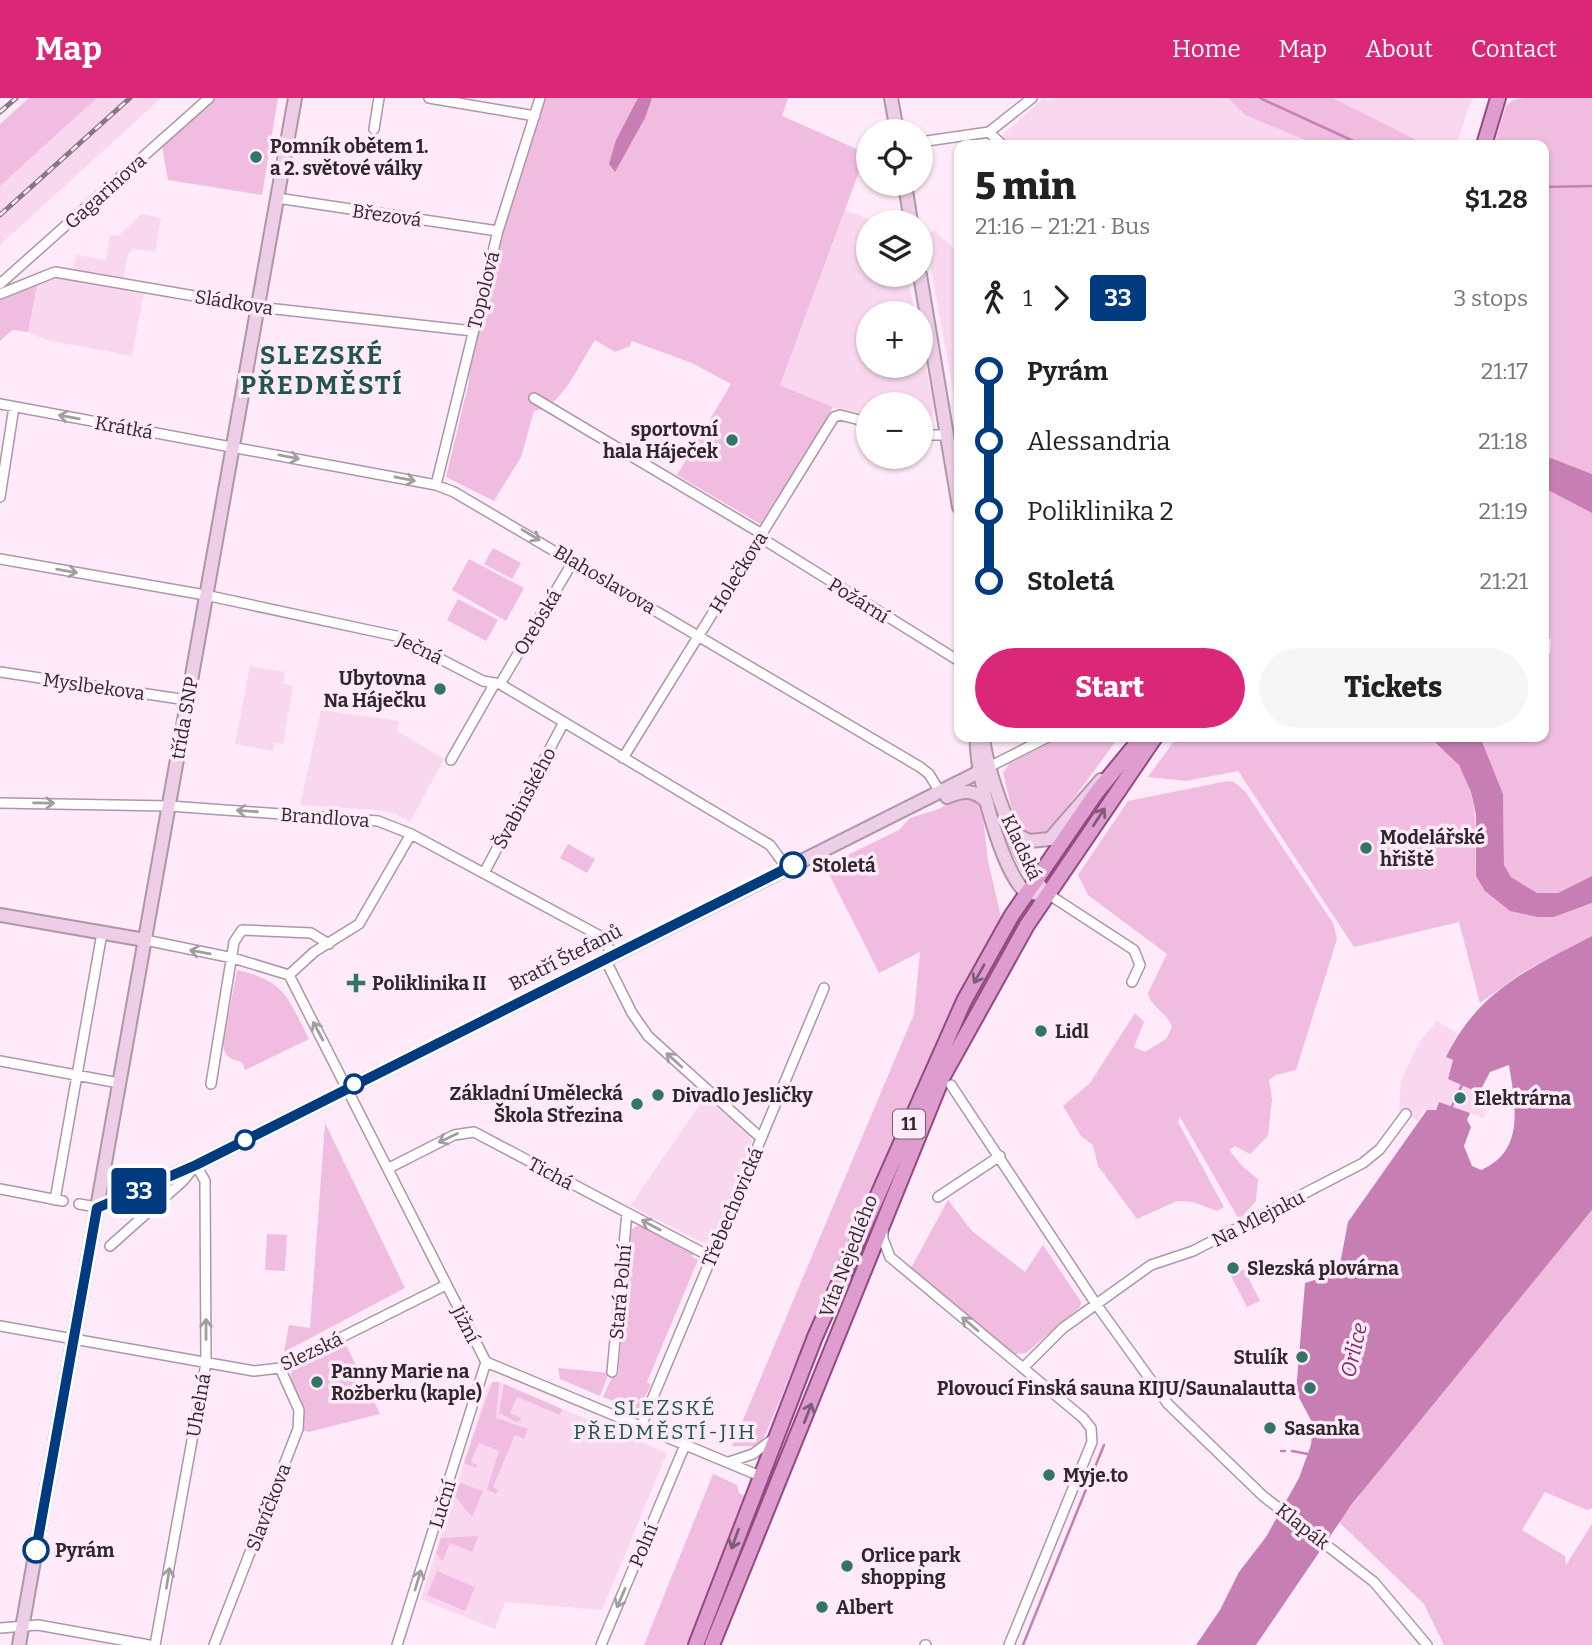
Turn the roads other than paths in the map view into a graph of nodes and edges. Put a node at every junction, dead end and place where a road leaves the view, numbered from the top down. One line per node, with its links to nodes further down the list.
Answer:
1 (209, 98): 18 (street, Gagarinova)
2 (295, 98): 16 (street, třída SNP)
3 (379, 98): 11 (street)
4 (429, 98): 9 (street)
5 (540, 98): 9 (street, Topolová)
6 (891, 98): 10 (street)
7 (1032, 98): 12 (street)
8 (1498, 98): 15 (main road)
9 (535, 116): 17 (street, Topolová)
10 (895, 119)
11 (374, 129)
12 (989, 132): 13 (street); 14 (street)
13 (933, 140)
14 (997, 140)
15 (1485, 140)
16 (277, 198): 17 (street, Březová); 21 (street, třída SNP)
17 (498, 231): 22 (street, Topolová)
18 (0, 284)
19 (922, 287): 28 (street)
20 (0, 294): 21 (street, Sládkova)
21 (258, 307): 22 (street, Sládkova); 29 (street, třída SNP)
22 (473, 331): 31 (street, Topolová)
23 (534, 398): 33 (street, Požární)
24 (0, 404): 25 (street, Krátká)
25 (14, 407): 29 (street, Krátká, one-way to 25); 32 (street)
26 (856, 419): 33 (street, Holečkova)
27 (933, 435): 28 (street)
28 (948, 435): 30 (street)
29 (233, 447): 31 (street, Blahoslavova, one-way to 31); 36 (street, třída SNP)
30 (954, 475)
31 (436, 485): 35 (street, Blahoslavova, one-way to 35)
32 (0, 494)
33 (761, 536): 37 (street, Holečkova); 38 (street, Požární)
34 (0, 559): 36 (street, Ječná, one-way to 36)
35 (574, 561): 37 (street, Blahoslavova); 40 (street, Orebská)
36 (205, 595): 40 (street, Ječná); 41 (street, třída SNP)
37 (699, 635): 48 (street, Holečkova); 53 (street, Blahoslavova)
38 (954, 659)
39 (0, 672): 41 (street, Myslbekova)
40 (498, 684): 42 (street, Ječná); 49 (street, Orebská)
41 (187, 700): 56 (street, třída SNP)
42 (564, 722): 48 (street, Ječná); 61 (street, Švabinského)
43 (983, 742): 51 (street, Kladská)
44 (1038, 742): 51 (street, Bratří Štefanů)
45 (1138, 742): 50 (main road)
46 (1152, 742): 64 (main road, 11, one-way to 46)
47 (976, 743): 51 (street, Kladská); 52 (street)
48 (624, 758): 60 (street, Ječná)
49 (451, 760)
50 (1115, 768): 58 (street); 62 (main road)
51 (984, 770): 52 (street, Bratří Štefanů); 54 (street, Kladská); 58 (street, Kladská)
52 (960, 782): 53 (street, Bratří Štefanů)
53 (940, 792): 57 (street, Bratří Štefanů)
54 (988, 802): 57 (street); 63 (street, Kladská)
55 (0, 803): 56 (street, Brandlova, one-way to 56)
56 (169, 806): 59 (street, Brandlova, one-way to 56); 67 (street, třída SNP)
57 (904, 810): 60 (street, Bratří Štefanů)
58 (1014, 832): 62 (street, Kladská)
59 (411, 834): 61 (street, Brandlova); 68 (street)
60 (787, 868): 69 (street, Bratří Štefanů)
61 (484, 873): 69 (street, Brandlova)
62 (1036, 880): 63 (main road); 64 (street, Kladská)
63 (1027, 893): 64 (street, Kladská); 103 (main road, Víta Nejedlého / 11, one-way to 103)
64 (1048, 894): 72 (street); 88 (main road, Víta Nejedlého / 11)
65 (0, 915): 66 (street)
66 (102, 933): 67 (street); 75 (street)
67 (145, 940): 70 (street, one-way to 67); 76 (street, třída SNP)
68 (329, 944): 70 (street); 71 (street)
69 (609, 957): 79 (street, Bratří Štefanů); 81 (street, Brandlova, one-way to 69)
70 (233, 958): 71 (street); 77 (street)
71 (289, 975): 79 (street, Jižní, one-way to 71)
72 (1132, 982)
73 (824, 988): 81 (street, Třebechovická)
74 (0, 1061): 75 (street)
75 (78, 1075): 76 (street); 85 (street)
76 (119, 1083): 89 (street, třída SNP)
77 (211, 1084)
78 (951, 1085): 82 (street)
79 (347, 1088): 83 (street, Bratří Štefanů); 84 (street, Jižní)
80 (1406, 1114): 94 (street, Na Mlejnku)
81 (761, 1138): 92 (street, Třebechovická)
82 (1000, 1156): 86 (street); 94 (street)
83 (196, 1165): 89 (street, Bratří Štefanů); 91 (street); 97 (street, Uhelná, one-way to 83)
84 (389, 1168): 90 (street, Tichá, one-way to 84); 93 (street, Jižní)
85 (0, 1189)
86 (938, 1197)
87 (79, 1204): 89 (street)
88 (888, 1206): 100 (street, one-way to 88); 116 (main road, Víta Nejedlého / 11, one-way to 88)
89 (97, 1208): 96 (street, třída SNP)
90 (627, 1213): 92 (street, Tichá, one-way to 90); 101 (street, Stará Polní)
91 (110, 1246)
92 (711, 1257): 102 (street, Třebechovická)
93 (446, 1284): 98 (street, Jižní); 99 (street, Slezská)
94 (1096, 1304): 100 (street, Na Mlejnku); 118 (street, Klapák)
95 (0, 1326): 96 (street, Slezská)
96 (74, 1339): 97 (street, Slezská); 107 (street, třída SNP)
97 (206, 1363): 99 (street, Slezská); 111 (street, Uhelná, one-way to 97)
98 (486, 1363): 102 (street, Jižní); 113 (street, Luční, one-way to 98)
99 (280, 1368): 112 (street, Slavíčkova)
100 (1023, 1368): 117 (street)
101 (612, 1372)
102 (640, 1426): 104 (street, Jižní)
103 (776, 1435): 105 (street); 106 (main road, Víta Nejedlého / 11)
104 (685, 1445): 105 (street, Jižní); 114 (street, Polní, one-way to 114)
105 (729, 1462): 106 (street, Jižní)
106 (760, 1476): 115 (main road, Víta Nejedlého / 11, one-way to 115)
107 (23, 1624): 108 (street); 109 (street, třída SNP); 110 (street)
108 (0, 1628)
109 (19, 1645)
110 (149, 1645)
111 (155, 1645)
112 (214, 1645)
113 (397, 1645)
114 (601, 1645)
115 (696, 1645)
116 (712, 1645)
117 (1009, 1645)
118 (1427, 1645)

